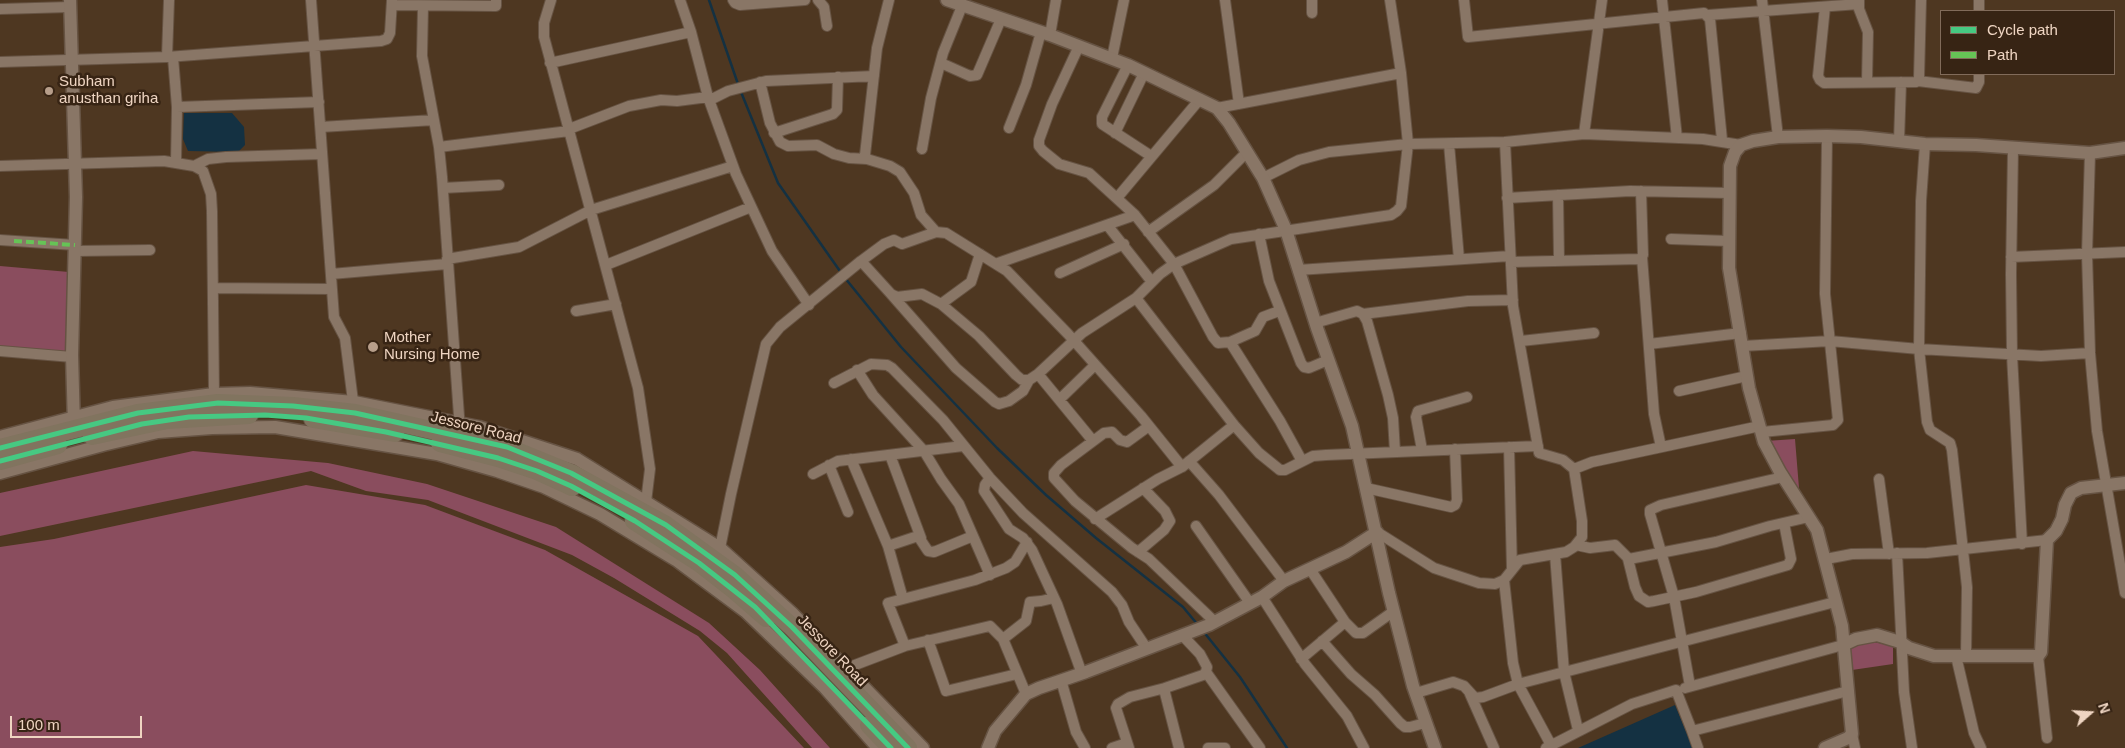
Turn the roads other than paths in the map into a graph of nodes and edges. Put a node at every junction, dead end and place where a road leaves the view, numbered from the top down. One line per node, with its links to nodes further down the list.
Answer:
1 (169, 0): 39 (street)
2 (311, 0): 38 (street)
3 (496, 0): 24 (street)
4 (551, 0): 43 (street)
5 (680, 0): 35 (street)
6 (733, 0): 7 (street)
7 (806, 0)
8 (818, 0): 34 (street)
9 (889, 0): 49 (street)
10 (947, 0): 25 (street)
11 (1056, 0): 36 (street)
12 (1124, 0): 40 (street)
13 (1225, 0): 58 (street)
14 (1312, 0): 29 (street)
15 (1390, 0): 47 (street)
16 (1464, 0): 33 (street)
17 (1602, 0): 33 (street)
18 (1662, 0): 31 (street)
19 (1762, 0): 28 (street)
20 (1921, 0): 51 (street)
21 (392, 2): 24 (street); 38 (street)
22 (1859, 2): 26 (street); 53 (street)
23 (70, 4): 27 (street); 41 (street)
24 (423, 6): 61 (street)
25 (962, 6): 32 (street); 44 (street)
26 (1825, 7): 28 (street); 53 (street)
27 (0, 10)
28 (1763, 12): 30 (street); 69 (street)
29 (1312, 13)
30 (1708, 15): 31 (street); 71 (street)
31 (1665, 17): 33 (street); 70 (street)
32 (1001, 19): 36 (street); 44 (street)
33 (1598, 24): 67 (street)
34 (826, 26)
35 (691, 32): 43 (street); 55 (street)
36 (1046, 34): 37 (street); 63 (street)
37 (1079, 46): 40 (street); 98 (street)
38 (315, 47): 39 (street); 57 (street)
39 (170, 57): 41 (street); 59 (street)
40 (1112, 58): 45 (street)
41 (71, 61): 42 (street); 88 (street)
42 (0, 62)
43 (550, 63): 64 (street)
44 (941, 63): 80 (street)
45 (1128, 65): 46 (street); 66 (street)
46 (1144, 73): 56 (street); 66 (street)
47 (1401, 73): 58 (street); 74 (street)
48 (1979, 75): 51 (street)
49 (874, 76): 50 (street); 86 (street)
50 (838, 77): 52 (street); 65 (street)
51 (1918, 81): 54 (street)
52 (760, 82): 55 (street); 65 (street)
53 (1867, 82): 54 (street)
54 (1901, 82): 72 (street)
55 (709, 99): 64 (street); 91 (street)
56 (1200, 99): 60 (street); 85 (street)
57 (319, 102): 59 (street); 62 (street)
58 (1239, 104): 60 (street)
59 (176, 107): 87 (street)
60 (1218, 108): 82 (street)
61 (434, 120): 62 (street); 78 (street)
62 (320, 127): 83 (street)
63 (1009, 128)
64 (569, 130): 78 (street); 101 (street)
65 (774, 133): 86 (street)
66 (1115, 133): 85 (street)
67 (1584, 134): 70 (street); 73 (street)
68 (1827, 136): 69 (street); 72 (street); 147 (street)
69 (1778, 137): 76 (street)
70 (1677, 138): 71 (street)
71 (1722, 140): 76 (street)
72 (1900, 141): 77 (street)
73 (1505, 142): 75 (street); 99 (street)
74 (1408, 144): 75 (street); 92 (street); 104 (street)
75 (1448, 144): 119 (street)
76 (1741, 144): 96 (street)
77 (1925, 144): 81 (street); 151 (street)
78 (439, 147): 94 (street)
79 (2125, 148): 84 (street)
80 (922, 149)
81 (2013, 149): 84 (street); 117 (street)
82 (1247, 152): 92 (street); 106 (street)
83 (322, 154): 90 (street); 129 (street)
84 (2090, 154): 116 (street)
85 (1151, 156): 98 (street)
86 (866, 159): 105 (street)
87 (176, 162): 88 (street); 90 (street)
88 (74, 165): 89 (street); 112 (street)
89 (0, 166)
90 (194, 166): 131 (street)
91 (733, 166): 100 (street); 101 (street)
92 (1262, 178): 104 (street)
93 (498, 185): 94 (street)
94 (443, 188): 123 (street)
95 (1641, 192): 96 (street); 97 (street); 118 (street)
96 (1730, 193): 110 (street)
97 (1558, 195): 99 (street); 121 (street)
98 (1117, 198): 102 (street)
99 (1508, 198): 120 (street)
100 (751, 207): 126 (street); 138 (street)
101 (591, 210): 123 (street); 126 (street)
102 (1135, 215): 103 (street); 106 (street)
103 (1108, 226): 111 (street); 124 (street)
104 (1286, 230): 107 (street); 127 (street)
105 (936, 232): 115 (street); 122 (street)
106 (1148, 232): 125 (street)
107 (1259, 234): 125 (street); 139 (street)
108 (1671, 239): 110 (street)
109 (0, 240): 112 (street)
110 (1729, 240): 144 (street)
111 (1124, 244): 128 (street); 130 (street)
112 (75, 248): 113 (street); 155 (street)
113 (150, 250)
114 (2125, 252): 116 (street)
115 (980, 254): 124 (street); 137 (street)
116 (2087, 254): 117 (street); 153 (street)
117 (2011, 257): 154 (street)
118 (1642, 258): 121 (street); 149 (street)
119 (1459, 259): 120 (street); 127 (street)
120 (1510, 259): 121 (street); 135 (street)
121 (1559, 260)
122 (861, 261): 133 (street); 138 (street)
123 (447, 262): 129 (street); 171 (street)
124 (998, 263): 145 (street)
125 (1174, 264): 130 (street); 148 (street)
126 (606, 265): 136 (street)
127 (1298, 270): 142 (street)
128 (1060, 273)
129 (331, 274): 132 (street)
130 (1152, 282): 134 (street)
131 (213, 288): 132 (street); 164 (street)
132 (332, 289): 167 (street)
133 (891, 294): 137 (street); 161 (street)
134 (1136, 298): 145 (street); 169 (street)
135 (1513, 300): 141 (street); 146 (street)
136 (616, 304): 140 (street); 202 (street)
137 (940, 304): 161 (street)
138 (809, 305): 220 (street)
139 (1279, 310): 148 (street); 156 (street)
140 (576, 311)
141 (1363, 314): 142 (street); 183 (street)
142 (1315, 323): 156 (street)
143 (1594, 333): 146 (street)
144 (1740, 333): 149 (street); 150 (street)
145 (1073, 341): 157 (street); 159 (street)
146 (1521, 341): 176 (street)
147 (1830, 341): 150 (street); 151 (street); 172 (street)
148 (1230, 342): 187 (street)
149 (1649, 344): 178 (street)
150 (1743, 346): 160 (street)
151 (1919, 349): 154 (street); 215 (street)
152 (0, 351): 155 (street)
153 (2090, 353): 154 (street); 198 (street)
154 (2012, 355): 213 (street)
155 (72, 357): 168 (street)
156 (1328, 360): 184 (street)
157 (1095, 365): 166 (street); 170 (street)
158 (857, 370): 162 (street); 175 (street); 182 (street)
159 (1038, 374): 161 (street); 166 (street)
160 (1747, 376): 163 (street); 172 (street)
161 (1029, 380)
162 (834, 383)
163 (1679, 391)
164 (214, 394): 167 (street); 168 (street)
165 (1467, 397): 181 (street)
166 (1060, 399): 174 (street)
167 (354, 408): 168 (highway, Jessore Road); 171 (highway, Jessore Road)
168 (74, 423): 173 (street); 179 (highway, Jessore Road)
169 (1234, 425): 187 (street); 189 (street)
170 (1149, 426): 174 (street); 189 (street)
171 (460, 429): 202 (highway, Jessore Road)
172 (1761, 429): 178 (street); 194 (street)
173 (0, 437)
174 (1092, 441): 204 (street)
175 (963, 446): 182 (street); 195 (street)
176 (1538, 446): 177 (street); 191 (street)
177 (1509, 447): 180 (street); 224 (street)
178 (1661, 447): 191 (street)
179 (0, 448)
180 (1455, 449): 181 (street); 200 (street)
181 (1422, 450): 183 (street)
182 (924, 451): 185 (street); 208 (street)
183 (1395, 452): 184 (street)
184 (1358, 454): 187 (street); 200 (street)
185 (890, 455): 186 (street); 209 (street)
186 (851, 459): 190 (street); 214 (street)
187 (1302, 460)
188 (0, 461): 202 (highway)
189 (1186, 464): 199 (street); 227 (street)
190 (829, 465): 193 (street); 201 (street)
191 (1574, 469): 212 (street)
192 (0, 473): 202 (street)
193 (814, 474)
194 (1783, 477): 203 (street); 219 (street)
195 (990, 478): 211 (street); 246 (street)
196 (1879, 480): 217 (street)
197 (2125, 483): 198 (street)
198 (2105, 484): 210 (street); 228 (street)
199 (1143, 488): 204 (street); 216 (street)
200 (1366, 488): 207 (street)
201 (848, 512)
202 (637, 516): 220 (highway, Jessore Road); 271 (street); 272 (highway)
203 (1809, 517): 205 (street); 222 (street)
204 (1095, 519): 216 (street)
205 (1784, 523): 219 (street); 230 (street)
206 (1196, 526): 234 (street)
207 (1377, 532): 223 (street); 226 (street); 235 (street)
208 (973, 536): 209 (street); 225 (street)
209 (921, 538): 214 (street)
210 (2047, 540): 213 (street); 248 (street)
211 (1027, 542): 225 (street); 231 (street)
212 (1576, 544): 218 (street); 221 (street)
213 (2022, 544): 215 (street)
214 (888, 546): 232 (street)
215 (1964, 549): 217 (street); 247 (street)
216 (1138, 552): 237 (street)
217 (1893, 553): 222 (street); 243 (street)
218 (1555, 554): 224 (street); 252 (street)
219 (1662, 554): 221 (street); 230 (street)
220 (719, 556): 250 (street); 273 (highway, Jessore Road)
221 (1628, 558): 230 (street)
222 (1826, 559): 233 (street)
223 (1310, 569): 227 (street); 236 (street)
224 (1512, 570): 226 (street)
225 (990, 575): 232 (street)
226 (1504, 580): 256 (street)
227 (1284, 581): 229 (street)
228 (2125, 593)
229 (1262, 596): 234 (street); 249 (street)
230 (1674, 597): 242 (street)
231 (1054, 598): 239 (street); 254 (street)
232 (903, 599): 245 (street)
233 (1835, 602): 242 (street); 244 (street)
234 (1250, 603): 237 (street)
235 (1394, 611): 236 (street); 261 (street)
236 (1345, 622): 241 (street)
237 (1212, 624): 238 (street)
238 (1187, 634): 246 (street); 251 (street)
239 (1002, 639): 240 (street); 253 (street)
240 (928, 640): 245 (street); 253 (street)
241 (1322, 641): 249 (street); 264 (street)
242 (1682, 641): 252 (street); 257 (street)
243 (1900, 642): 244 (street); 247 (street); 288 (street)
244 (1843, 645): 257 (street); 260 (street)
245 (905, 646): 250 (street)
246 (1148, 649): 254 (street)
247 (1961, 656): 248 (street); 289 (street)
248 (2038, 656): 268 (street)
249 (1301, 659): 282 (street)
250 (847, 668): 274 (street)
251 (1206, 672): 258 (street); 281 (street)
252 (1564, 672): 256 (street); 265 (street)
253 (1017, 674): 262 (street)
254 (1082, 674): 255 (street)
255 (1061, 680): 262 (street); 276 (street)
256 (1518, 684): 263 (street); 270 (street)
257 (1690, 686): 259 (street)
258 (1165, 688): 269 (street); 278 (street)
259 (1676, 690): 265 (street); 266 (street)
260 (1848, 691): 266 (street); 267 (street)
261 (1416, 693): 263 (street); 264 (street)
262 (1026, 694): 275 (street)
263 (1470, 694): 284 (street)
264 (1425, 723): 283 (street)
265 (1578, 730): 270 (street)
266 (1692, 731): 285 (street)
267 (1852, 734): 286 (street); 287 (street)
268 (2046, 738)
269 (1128, 746): 277 (street)
270 (1548, 746)
271 (878, 748)
272 (891, 748)
273 (908, 748)
274 (923, 748)
275 (988, 748)
276 (1085, 748)
277 (1112, 748)
278 (1180, 748)
279 (1208, 748): 280 (street)
280 (1225, 748)
281 (1260, 748)
282 (1364, 748)
283 (1435, 748)
284 (1494, 748)
285 (1698, 748)
286 (1825, 748)
287 (1855, 748)
288 (1912, 748)
289 (1981, 748)

